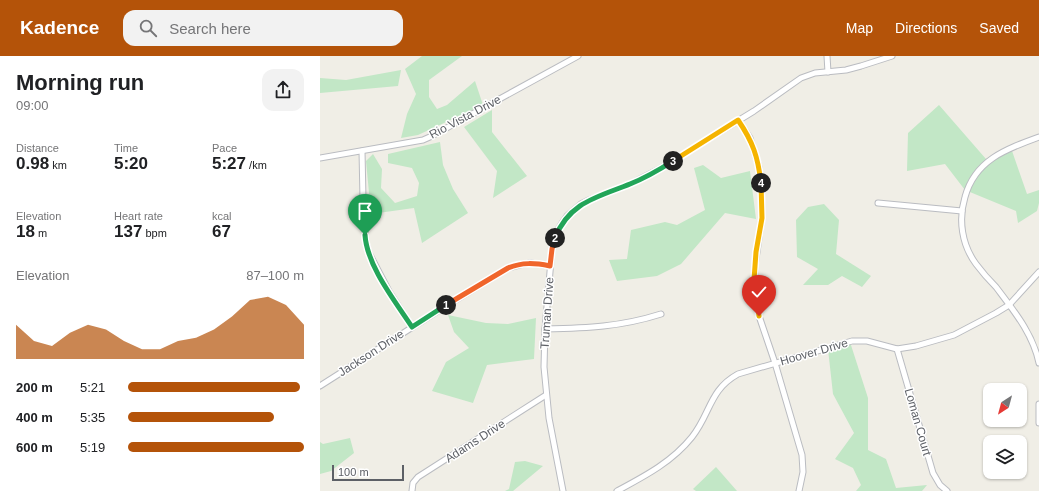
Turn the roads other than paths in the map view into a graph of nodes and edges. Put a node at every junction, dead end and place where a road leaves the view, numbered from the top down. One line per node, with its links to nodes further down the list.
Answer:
1 (578, 56): 7 (street, Rio Vista Drive)
2 (827, 56): 4 (street)
3 (892, 56): 4 (street, Truman Drive)
4 (828, 72): 5 (street, Truman Drive)
5 (738, 120): 11 (street, Truman Drive); 18 (street)
6 (1039, 137): 10 (street)
7 (362, 150): 8 (street, Rio Vista Drive); 15 (street)
8 (320, 158)
9 (878, 203): 10 (street)
10 (962, 211): 13 (street)
11 (550, 266): 15 (street, Jackson Drive); 16 (street, Truman Drive)
12 (1039, 272): 13 (street, Hoover Drive)
13 (1009, 305): 17 (street, Hoover Drive); 19 (street)
14 (661, 314): 16 (street)
15 (412, 327): 20 (street, Jackson Drive)
16 (545, 329): 21 (street, Truman Drive)
17 (897, 349): 18 (street, Hoover Drive); 28 (street, Loman Court)
18 (775, 363): 26 (street, Hoover Drive); 27 (street)
19 (1039, 363)
20 (320, 386)
21 (546, 395): 24 (street, Adams Drive); 25 (street, Truman Drive)
22 (1039, 404): 23 (street)
23 (1039, 423)
24 (412, 491)
25 (563, 491)
26 (617, 491)
27 (799, 491)
28 (947, 491)

